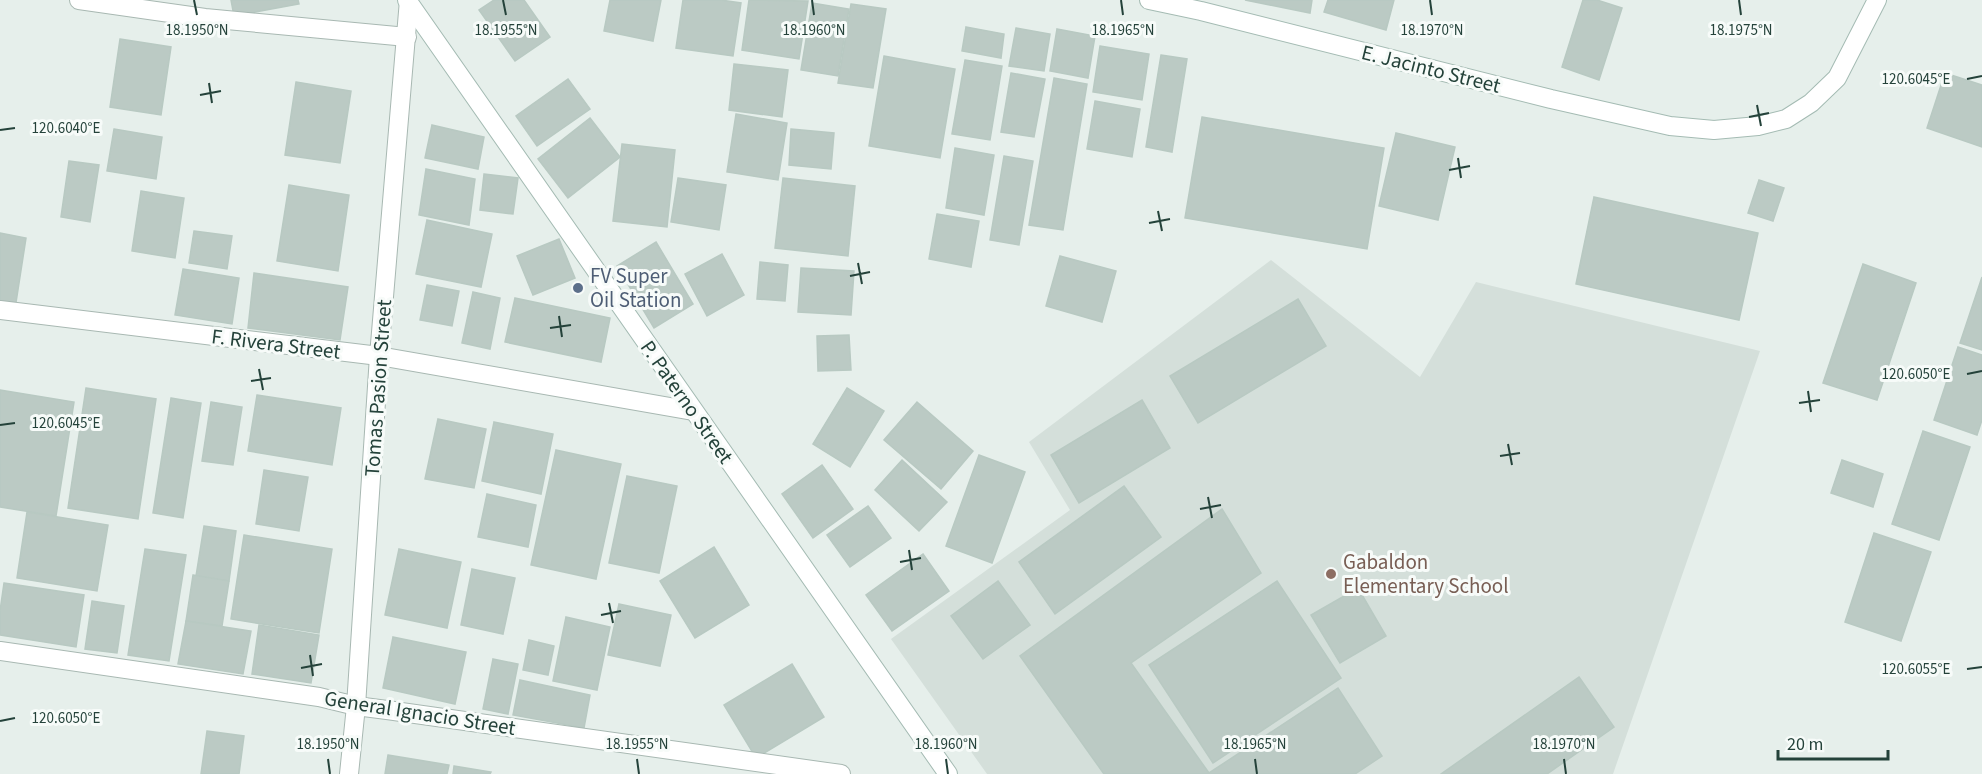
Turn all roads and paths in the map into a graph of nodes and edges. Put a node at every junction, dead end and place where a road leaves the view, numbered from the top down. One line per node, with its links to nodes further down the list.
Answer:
1 (79, 0): 5 (street)
2 (1149, 0): 3 (street, E. Jacinto Street)
3 (1877, 0)
4 (408, 1): 5 (street, Tomas Pasion Street); 8 (street, P. Paterno Street)
5 (407, 37): 7 (street, Tomas Pasion Street)
6 (0, 310): 7 (street, F. Rivera Street)
7 (379, 356): 8 (street, F. Rivera Street); 10 (street, Tomas Pasion Street)
8 (693, 411): 13 (street, P. Paterno Street)
9 (0, 651): 10 (street, General Ignacio Street)
10 (356, 706): 11 (street, Tomas Pasion Street); 12 (street, General Ignacio Street)
11 (349, 774)
12 (841, 774)
13 (948, 774)

